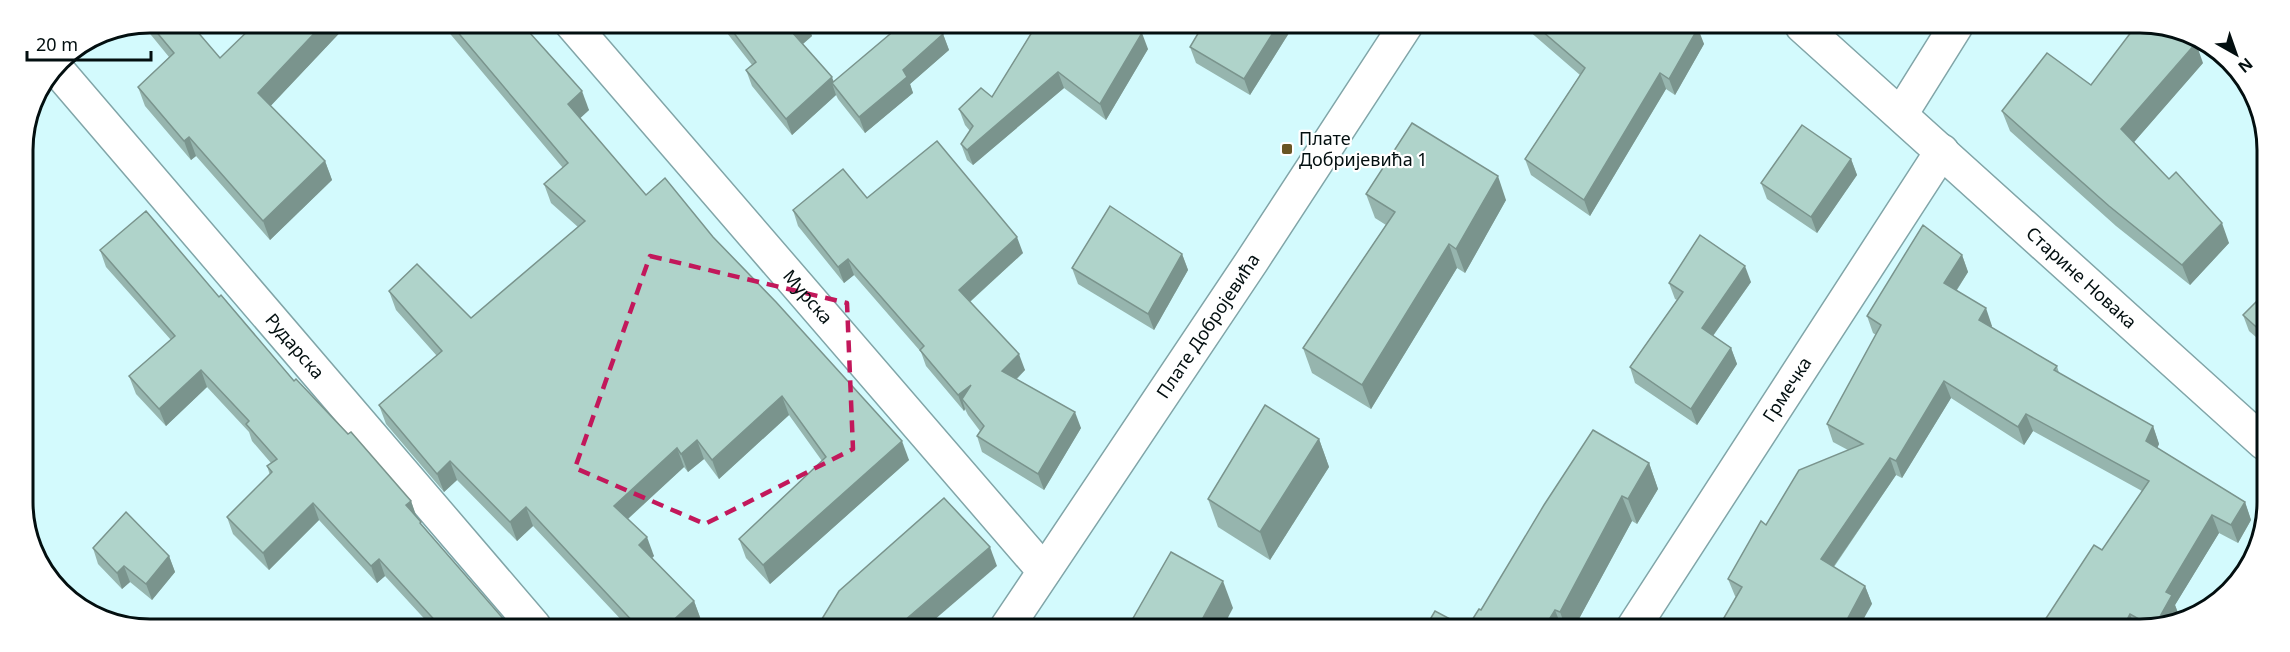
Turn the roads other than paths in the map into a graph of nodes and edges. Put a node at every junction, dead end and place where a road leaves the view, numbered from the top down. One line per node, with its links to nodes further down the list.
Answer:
1 (580, 33): 9 (street, Мурска)
2 (1401, 33): 9 (street, Плате Добројевића)
3 (1810, 33): 6 (street, Старине Новака)
4 (1952, 33): 6 (street)
5 (61, 74): 10 (street, Рударска)
6 (1901, 114): 7 (street, Старине Новака)
7 (1942, 151): 8 (street, Старине Новака); 12 (street, Грмечка)
8 (2257, 437)
9 (1044, 571): 11 (street, Плате Добројевића)
10 (528, 619)
11 (1012, 619)
12 (1639, 619)

